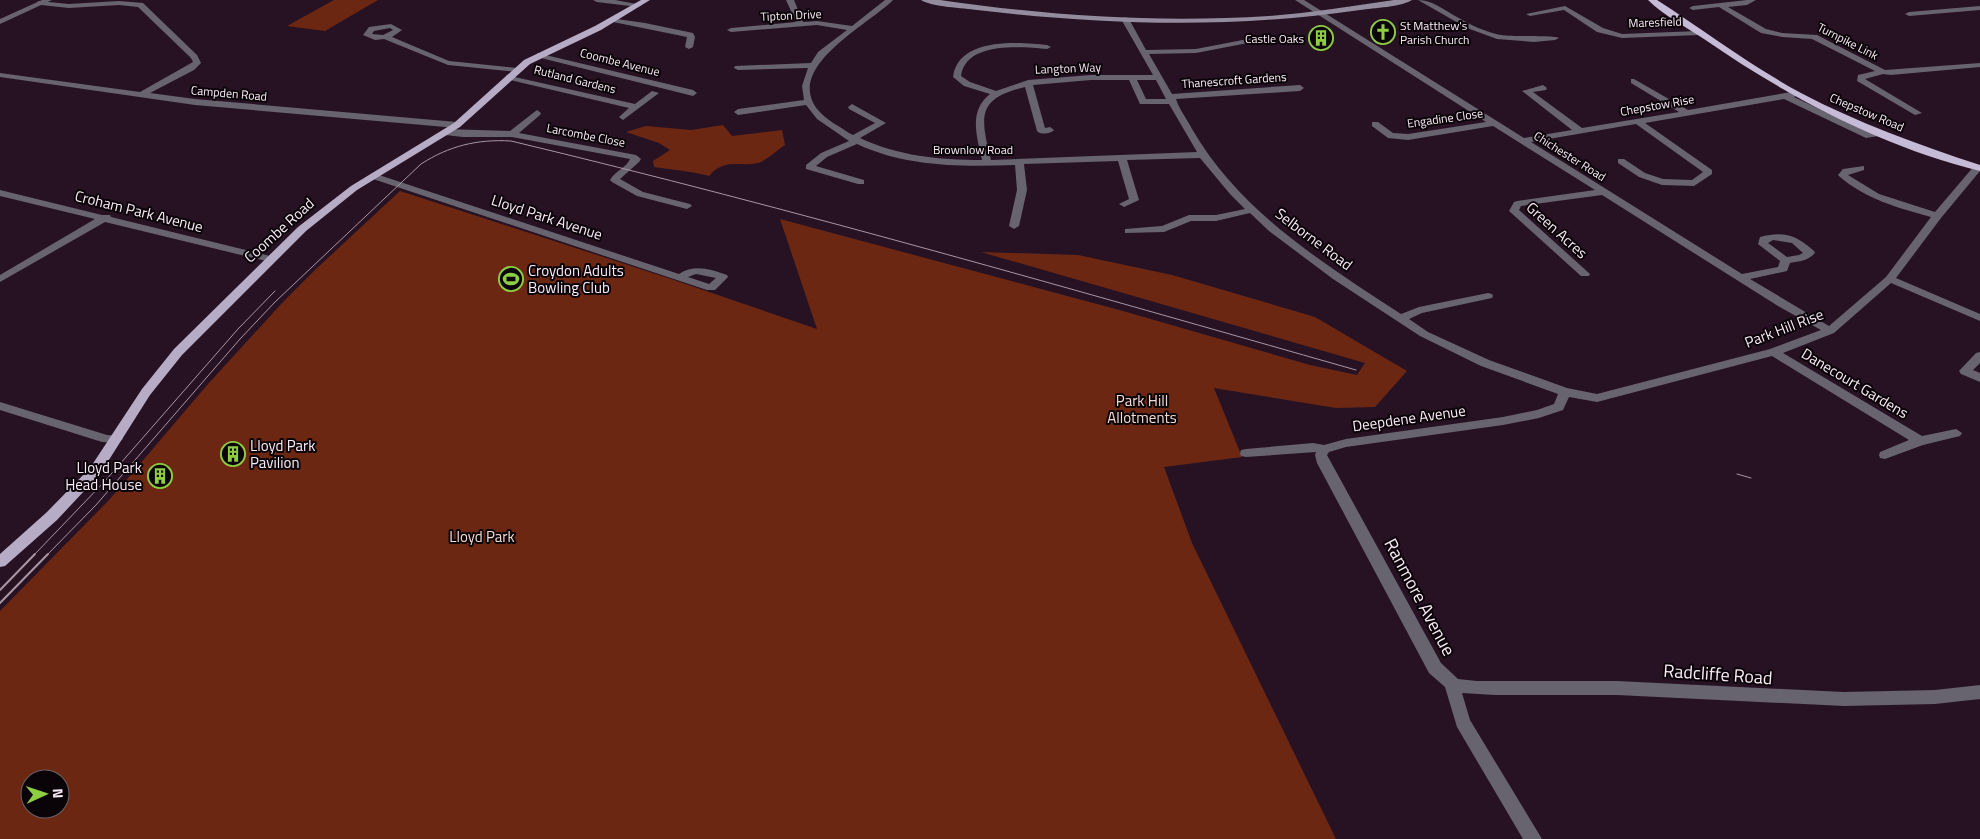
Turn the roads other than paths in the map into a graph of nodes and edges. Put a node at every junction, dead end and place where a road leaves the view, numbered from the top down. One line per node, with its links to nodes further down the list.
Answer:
1 (597, 0): 12 (street)
2 (646, 0): 12 (main road, Coombe Road)
3 (790, 0): 22 (street)
4 (889, 0): 23 (street)
5 (925, 0): 19 (main road)
6 (1299, 0): 16 (street, Chichester Road)
7 (1408, 0): 16 (main road)
8 (1422, 0): 29 (street)
9 (1752, 0): 13 (street)
10 (44, 1): 21 (street); 53 (street)
11 (1653, 1): 26 (highway, Chepstow Road)
12 (638, 5): 20 (main road, Coombe Road)
13 (1720, 5): 14 (street); 27 (street, Turnpike Link)
14 (1693, 8)
15 (1980, 8): 18 (street)
16 (1318, 13): 19 (main road); 65 (street, Chichester Road)
17 (1530, 14): 26 (street, Maresfield)
18 (1909, 14)
19 (1125, 19): 33 (street, Selborne Road)
20 (613, 20): 31 (street); 34 (main road, Coombe Road)
21 (0, 22)
22 (800, 24): 23 (street, Tipton Drive); 24 (street, Tipton Drive)
23 (852, 28): 36 (street)
24 (731, 30)
25 (1826, 32): 27 (street)
26 (1700, 33): 35 (highway, Chepstow Road)
27 (1814, 36): 40 (street, Turnpike Link)
28 (386, 37): 39 (street)
29 (1554, 38)
30 (1250, 40): 33 (street)
31 (689, 47)
32 (1047, 48): 51 (street)
33 (1142, 52): 44 (street, Selborne Road)
34 (540, 55): 39 (main road, Coombe Road); 50 (street, Coombe Avenue)
35 (1750, 64): 52 (highway, Chepstow Road); 80 (highway, Chepstow Road)
36 (813, 65): 38 (street); 56 (street)
37 (1980, 65): 40 (street, Turnpike Link)
38 (738, 68)
39 (517, 70): 42 (main road, Coombe Road)
40 (1883, 72): 62 (street, Turnpike Link)
41 (0, 75): 53 (street, Campden Road)
42 (509, 77): 57 (street, Rutland Gardens); 66 (main road, Coombe Road)
43 (1132, 78): 44 (street, Langton Way); 46 (street, Langton Way); 55 (street, Thanescroft Gardens)
44 (1159, 78): 55 (street, Selborne Road)
45 (1634, 81): 61 (street)
46 (1028, 82): 51 (street, Langton Way); 68 (street)
47 (1299, 88): 55 (street, Thanescroft Gardens)
48 (1544, 88): 69 (street)
49 (655, 93): 57 (street, Rutland Gardens)
50 (693, 93)
51 (997, 94): 78 (street, Langton Way)
52 (1797, 94): 54 (street, Chepstow Rise); 71 (highway, Chepstow Road)
53 (141, 95): 66 (street, Campden Road)
54 (1785, 96): 61 (street, Chepstow Rise); 71 (street)
55 (1172, 99): 75 (street, Selborne Road)
56 (809, 102): 59 (street); 73 (street, Brownlow Road)
57 (636, 107): 63 (street, Rutland Gardens)
58 (852, 107): 73 (street)
59 (738, 112)
60 (537, 113): 72 (street, Larcombe Close)
61 (1687, 113): 64 (street, Chepstow Rise)
62 (1918, 113)
63 (623, 117)
64 (1638, 121): 69 (street, Chepstow Rise); 77 (street)
65 (1493, 123): 67 (street, Engadine Close); 74 (street, Chichester Road)
66 (456, 124): 70 (main road, Coombe Road)
67 (1375, 124)
68 (1050, 130)
69 (1580, 130): 74 (street, Chepstow Rise)
70 (445, 132): 72 (street, Larcombe Close); 82 (main road, Coombe Road)
71 (1882, 133): 80 (highway, Chepstow Road)
72 (512, 134): 87 (street, Larcombe Close)
73 (854, 140): 78 (street, Brownlow Road); 83 (street)
74 (1521, 141): 84 (street, Chichester Road)
75 (1204, 155): 76 (street, Brownlow Road); 88 (street, Selborne Road)
76 (1122, 158): 79 (street, Brownlow Road); 86 (street)
77 (1621, 161)
78 (988, 162): 79 (street, Brownlow Road)
79 (1019, 162): 91 (street)
80 (1979, 166): 89 (street, Park Hill Rise)
81 (1862, 168): 89 (street)
82 (373, 176): 93 (main road, Coombe Road); 99 (street, Lloyd Park Avenue)
83 (861, 182)
84 (1604, 192): 95 (street, Green Acres); 96 (street, Chichester Road)
85 (0, 193): 90 (street, Croham Park Avenue)
86 (1124, 204)
87 (688, 206)
88 (1252, 210): 92 (street); 102 (street, Selborne Road)
89 (1937, 216): 98 (street, Park Hill Rise)
90 (106, 217): 93 (street, Croham Park Avenue); 97 (street)
91 (1014, 226)
92 (1129, 231)
93 (270, 258): 110 (main road, Coombe Road)
94 (1785, 260): 96 (street)
95 (1584, 274)
96 (1741, 278): 103 (street, Chichester Road)
97 (0, 279)
98 (1890, 279): 101 (street); 103 (street, Park Hill Rise)
99 (712, 288)
100 (1488, 296): 102 (street)
101 (1980, 318)
102 (1400, 319): 107 (street, Selborne Road)
103 (1830, 331): 104 (street, Park Hill Rise)
104 (1774, 352): 107 (street, Park Hill Rise); 111 (street, Danecourt Gardens)
105 (1980, 356): 106 (street)
106 (1980, 378)
107 (1565, 392): 112 (street, Deepdene Avenue)
108 (0, 406): 110 (street)
109 (1956, 434): 111 (street)
110 (116, 439): 115 (main road, Coombe Road)
111 (1920, 441): 114 (street)
112 (1324, 449): 113 (street, Deepdene Avenue); 116 (street, Ranmore Avenue)
113 (1246, 453)
114 (1885, 455)
115 (0, 562)
116 (1453, 684): 117 (street, Radcliffe Road); 118 (street)
117 (1980, 692)
118 (1534, 839)

